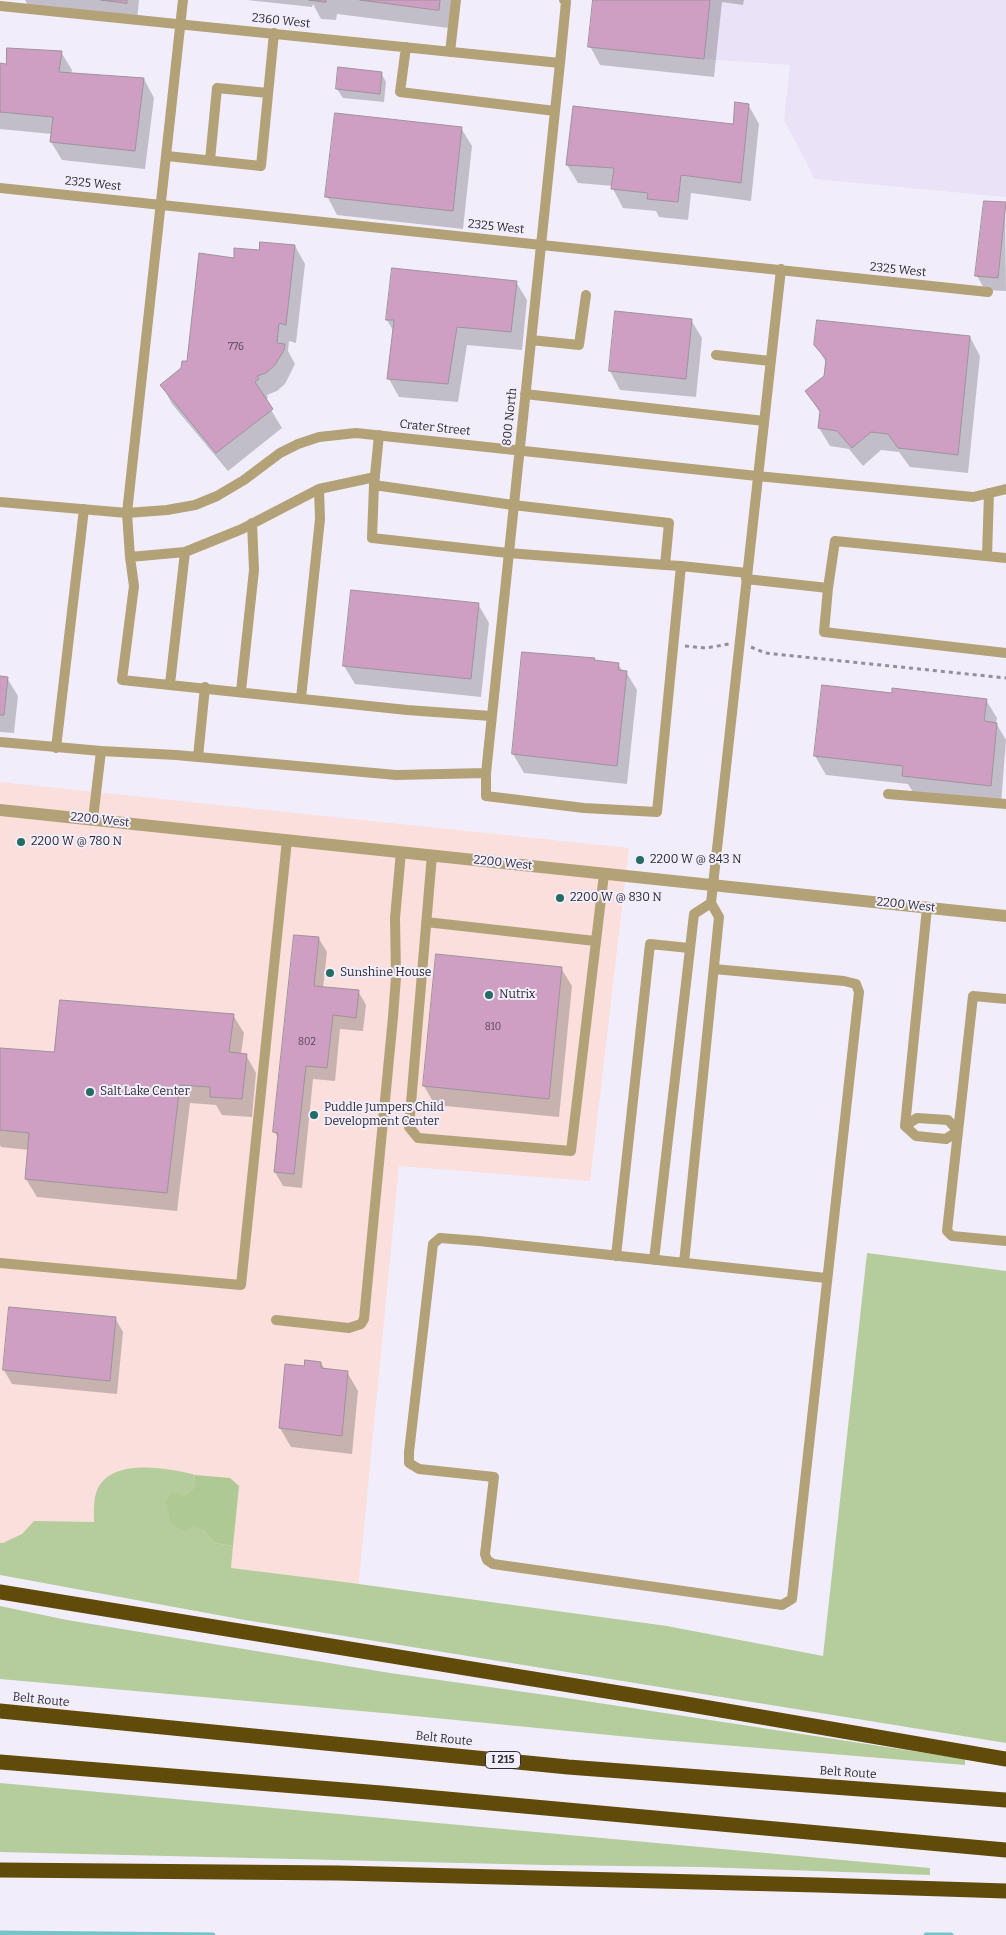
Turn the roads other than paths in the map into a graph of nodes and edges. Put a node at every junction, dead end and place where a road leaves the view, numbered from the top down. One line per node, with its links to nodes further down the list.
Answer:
1 (182, 0): 5 (lane)
2 (456, 0): 8 (lane)
3 (564, 0): 9 (lane, 800 North)
4 (0, 6): 5 (lane, 2360 West)
5 (180, 23): 6 (lane, 2360 West); 12 (lane)
6 (274, 33): 7 (lane, 2360 West); 10 (lane)
7 (406, 47): 8 (lane, 2360 West); 11 (lane)
8 (450, 52): 9 (lane, 2360 West)
9 (560, 63): 11 (lane, 800 North)
10 (268, 93): 13 (lane); 13 (lane)
11 (555, 111): 16 (lane, 800 North)
12 (167, 156): 13 (lane); 15 (lane)
13 (210, 160)
14 (0, 188): 15 (lane, 2325 West)
15 (162, 204): 16 (lane, 2325 West); 35 (lane)
16 (541, 245): 17 (lane, 2325 West); 20 (lane, 800 North)
17 (781, 270): 18 (lane, 2325 West); 22 (lane)
18 (988, 292)
19 (586, 295): 20 (lane)
20 (531, 340): 23 (lane, 800 North)
21 (716, 355): 22 (lane)
22 (770, 361): 24 (lane)
23 (525, 394): 24 (lane); 26 (lane, 800 North)
24 (764, 420): 27 (lane)
25 (379, 435): 26 (lane, Crater Street); 28 (lane); 35 (lane, Crater Street)
26 (519, 450): 27 (lane, Crater Street); 33 (lane, 800 North)
27 (757, 476): 31 (lane, Crater Street); 44 (lane)
28 (374, 481): 29 (lane); 33 (lane); 38 (lane)
29 (319, 489): 36 (lane); 50 (lane)
30 (1006, 489): 31 (lane, Crater Street)
31 (989, 493): 39 (lane)
32 (0, 502): 34 (lane, Crater Street)
33 (513, 505): 38 (lane, 800 North); 42 (lane)
34 (84, 510): 35 (lane, Crater Street); 53 (lane)
35 (127, 513): 40 (lane)
36 (252, 523): 37 (lane); 49 (lane)
37 (185, 552): 40 (lane); 47 (lane)
38 (508, 553): 42 (lane); 51 (lane, 800 North)
39 (987, 556): 41 (lane); 45 (lane)
40 (130, 557): 47 (lane)
41 (1006, 558)
42 (665, 565): 43 (lane)
43 (681, 566): 44 (lane); 56 (lane, 800 North)
44 (747, 576): 45 (lane); 65 (lane)
45 (828, 588): 46 (lane)
46 (1006, 653)
47 (170, 684): 48 (lane)
48 (205, 688): 49 (lane); 55 (lane)
49 (241, 691): 50 (lane)
50 (301, 698): 51 (lane)
51 (491, 716): 56 (lane, 800 North)
52 (0, 742): 53 (lane)
53 (56, 748): 54 (lane)
54 (101, 751): 55 (lane); 60 (lane)
55 (198, 757): 56 (lane)
56 (486, 773)
57 (888, 794): 58 (lane)
58 (1006, 804)
59 (0, 810): 60 (street, 2200 West)
60 (93, 819): 61 (street, 2200 West)
61 (287, 840): 62 (street, 2200 West); 79 (lane)
62 (401, 852): 63 (street, 2200 West); 82 (lane)
63 (432, 855): 64 (street, 2200 West); 69 (lane)
64 (604, 874): 65 (street, 2200 West); 70 (lane)
65 (713, 885): 66 (lane); 67 (street, 2200 West)
66 (710, 904): 71 (lane); 72 (lane)
67 (927, 908): 68 (street, 2200 West); 74 (lane)
68 (1006, 916)
69 (426, 922): 70 (lane); 70 (lane)
70 (596, 941)
71 (689, 948): 77 (lane); 78 (lane)
72 (714, 969): 80 (lane); 81 (lane)
73 (1006, 999): 75 (lane)
74 (905, 1126): 75 (lane); 75 (lane)
75 (958, 1131): 76 (lane)
76 (1006, 1241)
77 (616, 1256): 78 (lane); 81 (lane)
78 (654, 1260): 80 (lane)
79 (0, 1263)
80 (684, 1263): 81 (lane)
81 (826, 1278)
82 (276, 1320)
83 (0, 1592): 85 (highway)
84 (0, 1711): 87 (highway, Belt Route / I 215)
85 (1006, 1759)
86 (0, 1762): 88 (highway)
87 (1006, 1800)
88 (1006, 1850)
89 (0, 1870): 90 (highway)
90 (1006, 1891)

